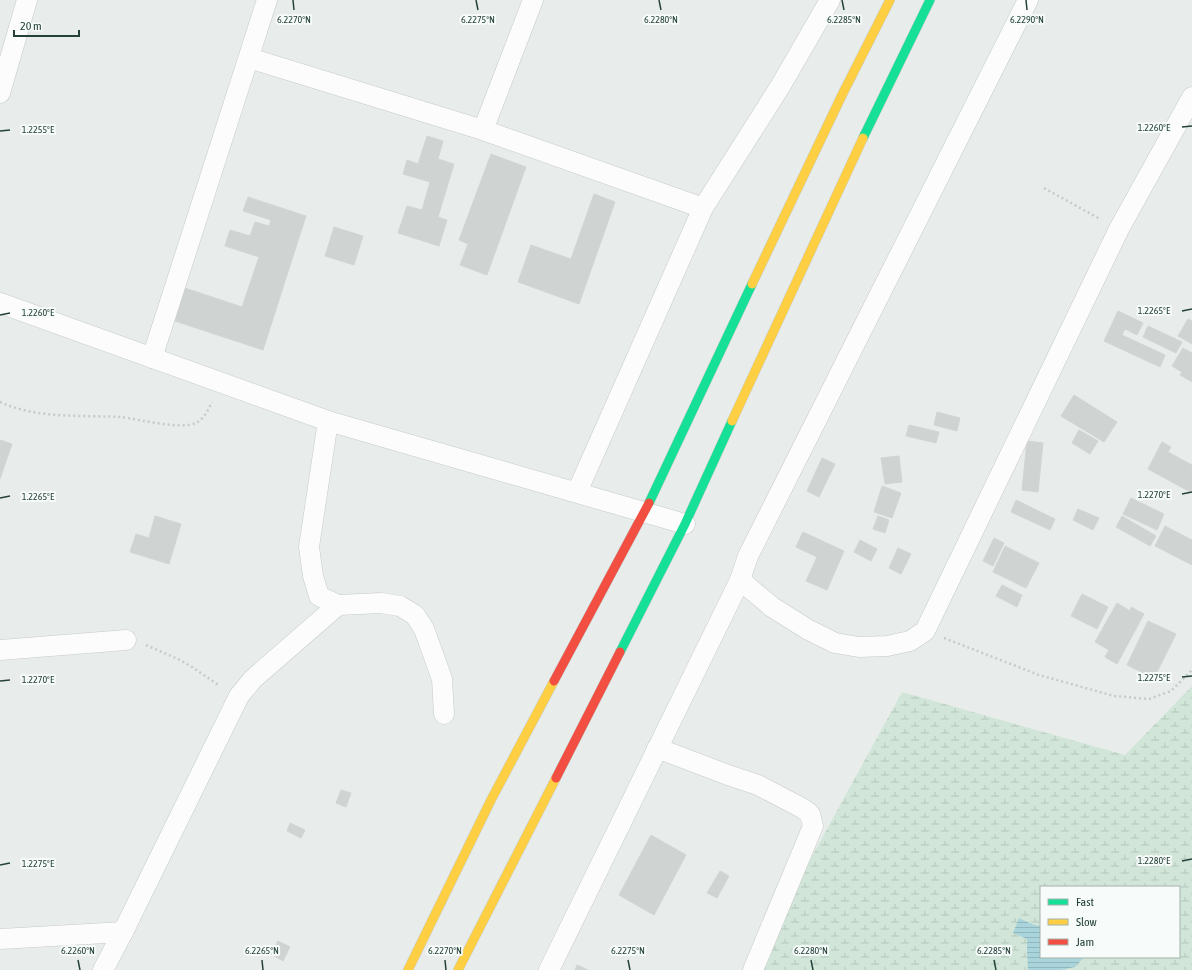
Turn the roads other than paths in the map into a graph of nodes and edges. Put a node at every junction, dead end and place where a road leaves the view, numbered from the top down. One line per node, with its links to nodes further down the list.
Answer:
1 (28, 0): 9 (street)
2 (267, 0): 8 (street)
3 (533, 0): 11 (street)
4 (830, 0): 12 (street)
5 (890, 0): 17 (main road)
6 (930, 0): 18 (main road)
7 (1028, 0): 19 (street)
8 (249, 58): 11 (street); 14 (street)
9 (0, 93)
10 (1192, 97): 19 (street)
11 (483, 130): 12 (street)
12 (703, 208): 16 (street)
13 (0, 303): 14 (street)
14 (152, 358): 15 (street)
15 (328, 421): 16 (street); 20 (street)
16 (577, 492): 17 (street)
17 (644, 512): 18 (street); 28 (main road)
18 (685, 524): 29 (main road)
19 (740, 580): 24 (street)
20 (338, 605): 23 (street); 25 (street)
21 (126, 640): 22 (street)
22 (0, 650)
23 (444, 714)
24 (657, 748): 30 (street); 31 (street)
25 (123, 932): 26 (street); 27 (street)
26 (0, 939)
27 (103, 970)
28 (408, 970)
29 (458, 970)
30 (549, 970)
31 (753, 970)

